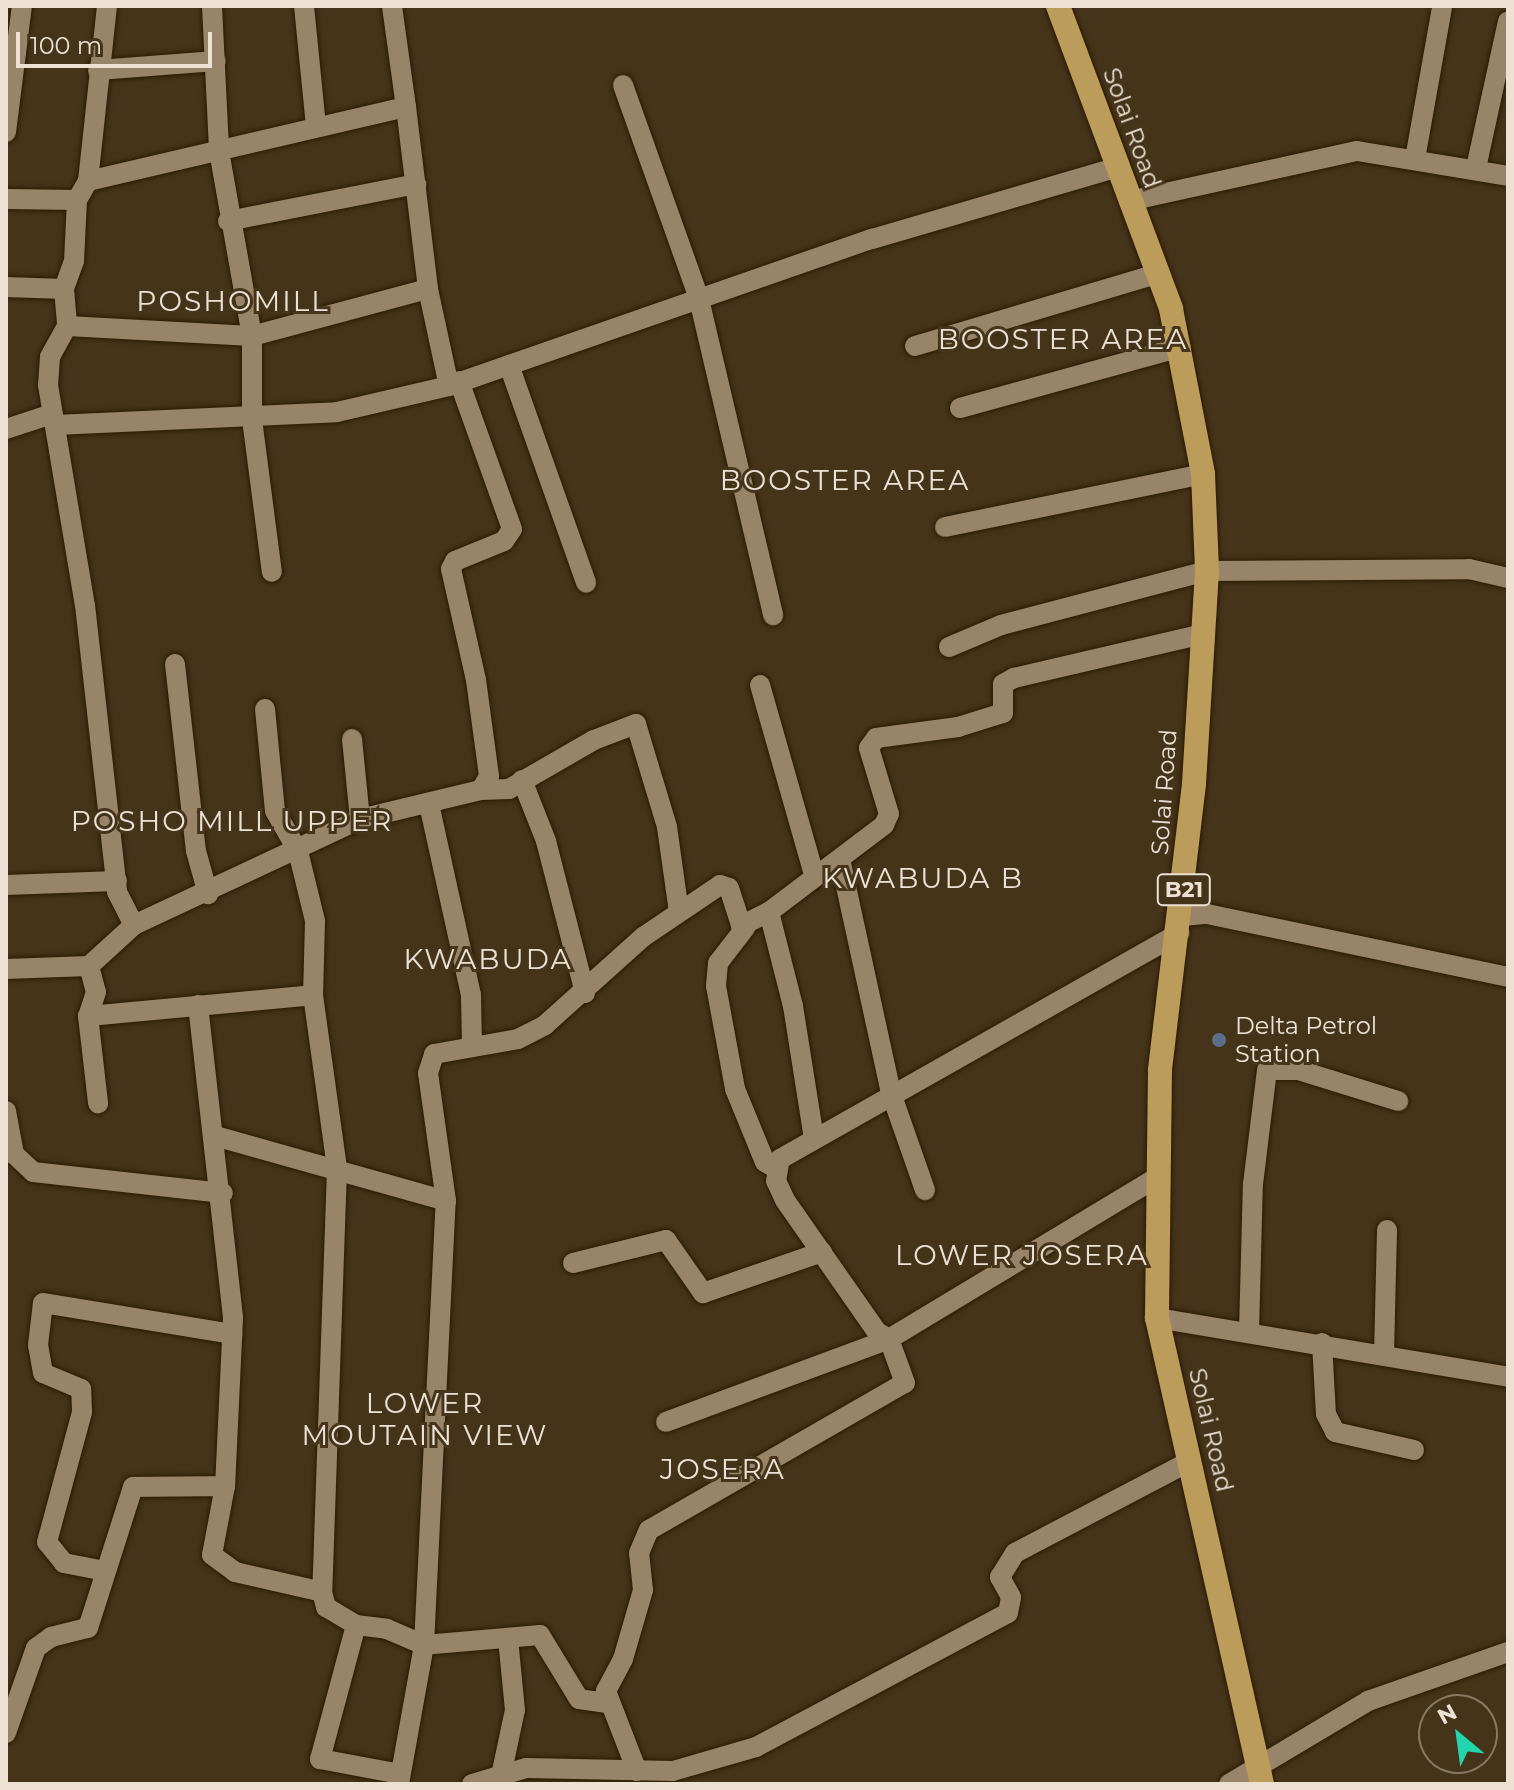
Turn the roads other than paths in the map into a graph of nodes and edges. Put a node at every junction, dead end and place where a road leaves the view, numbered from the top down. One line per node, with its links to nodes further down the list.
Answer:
1 (22, 6): 14 (street)
2 (107, 6): 10 (street)
3 (212, 6): 9 (street)
4 (304, 6): 13 (street)
5 (392, 6): 12 (street)
6 (1058, 6): 17 (highway, Solai Road / B21)
7 (1442, 7): 16 (street)
8 (1508, 21): 18 (street)
9 (216, 61): 10 (street); 15 (street)
10 (98, 70): 20 (street)
11 (623, 85): 30 (street)
12 (406, 107): 13 (street); 21 (street)
13 (316, 127): 15 (street)
14 (6, 132)
15 (219, 151): 20 (street); 25 (street)
16 (1415, 159): 18 (street); 24 (street)
17 (1118, 167): 24 (highway, Solai Road / B21); 30 (street)
18 (1476, 168): 19 (street)
19 (1508, 176)
20 (88, 181): 23 (street)
21 (416, 184): 25 (street); 29 (street)
22 (6, 199): 23 (street)
23 (77, 200): 28 (street)
24 (1129, 201): 26 (highway, Solai Road / B21)
25 (228, 221): 32 (street)
26 (1157, 274): 33 (street); 34 (highway, Solai Road / B21)
27 (6, 287): 28 (street)
28 (64, 289): 31 (street)
29 (428, 289): 32 (street); 36 (street)
30 (699, 299): 35 (street); 47 (street)
31 (67, 326): 32 (street); 39 (street)
32 (252, 336): 38 (street)
33 (915, 346)
34 (1181, 347): 37 (street); 41 (highway, Solai Road / B21)
35 (509, 365): 36 (street); 46 (street)
36 (454, 383): 38 (street); 55 (street)
37 (960, 408)
38 (252, 419): 39 (street); 44 (street)
39 (52, 420): 40 (street); 61 (street)
40 (6, 429)
41 (1203, 474): 42 (street); 43 (highway, Solai Road / B21)
42 (945, 527)
43 (1207, 571): 45 (street); 48 (highway, Solai Road / B21); 49 (street)
44 (272, 572)
45 (1508, 578)
46 (586, 583)
47 (773, 615)
48 (1203, 634): 59 (street); 67 (highway, Solai Road / B21)
49 (949, 647)
50 (175, 664): 63 (street)
51 (760, 685): 60 (street)
52 (265, 709): 58 (street)
53 (352, 739): 57 (street)
54 (522, 780): 55 (street); 64 (street); 72 (street)
55 (481, 790): 56 (street)
56 (429, 804): 57 (street); 76 (street)
57 (360, 819): 58 (street)
58 (298, 851): 63 (street); 73 (street)
59 (840, 859): 60 (street); 77 (street)
60 (814, 874): 65 (street)
61 (117, 881): 62 (street); 66 (street)
62 (6, 885)
63 (208, 894): 66 (street)
64 (679, 912): 68 (street); 72 (street)
65 (769, 912): 68 (street); 82 (street)
66 (134, 925): 69 (street)
67 (1181, 925): 71 (street); 77 (street); 85 (highway, Solai Road / B21)
68 (745, 928): 84 (street)
69 (89, 966): 70 (street); 75 (street)
70 (6, 969)
71 (1508, 977)
72 (585, 993): 76 (street)
73 (313, 995): 74 (street); 83 (street)
74 (198, 1005): 75 (street); 81 (street)
75 (88, 1016): 79 (street)
76 (472, 1046): 88 (street)
77 (891, 1093): 82 (street); 86 (street)
78 (1398, 1101): 93 (street)
79 (98, 1103)
80 (6, 1111): 87 (street)
81 (215, 1136): 83 (street); 87 (street)
82 (814, 1138): 84 (street)
83 (337, 1169): 88 (street); 104 (street)
84 (777, 1169): 90 (street)
85 (1154, 1179): 92 (highway, Solai Road / B21); 95 (street)
86 (925, 1190)
87 (223, 1193): 94 (street)
88 (446, 1201): 107 (street)
89 (1387, 1230): 97 (street)
90 (822, 1252): 91 (street); 95 (street)
91 (573, 1263)
92 (1157, 1318): 93 (street); 101 (highway, Solai Road / B21)
93 (1249, 1332): 96 (street)
94 (232, 1334): 102 (street); 103 (street)
95 (889, 1339): 99 (street); 109 (street)
96 (1322, 1343): 97 (street); 100 (street)
97 (1384, 1354): 98 (street)
98 (1508, 1377)
99 (666, 1422)
100 (1414, 1450)
101 (1190, 1461): 112 (street); 113 (highway, Solai Road / B21)
102 (225, 1486): 103 (street); 104 (street)
103 (105, 1571): 110 (street)
104 (322, 1592): 105 (street)
105 (356, 1625): 107 (street); 114 (street)
106 (508, 1638): 107 (street); 109 (street); 111 (street)
107 (424, 1645): 114 (street)
108 (1508, 1652): 113 (street)
109 (607, 1703): 112 (street)
110 (6, 1734)
111 (502, 1771): 112 (street); 115 (street)
112 (637, 1771)
113 (1260, 1776): 116 (street)
114 (400, 1779)
115 (472, 1784)
116 (1229, 1784)

